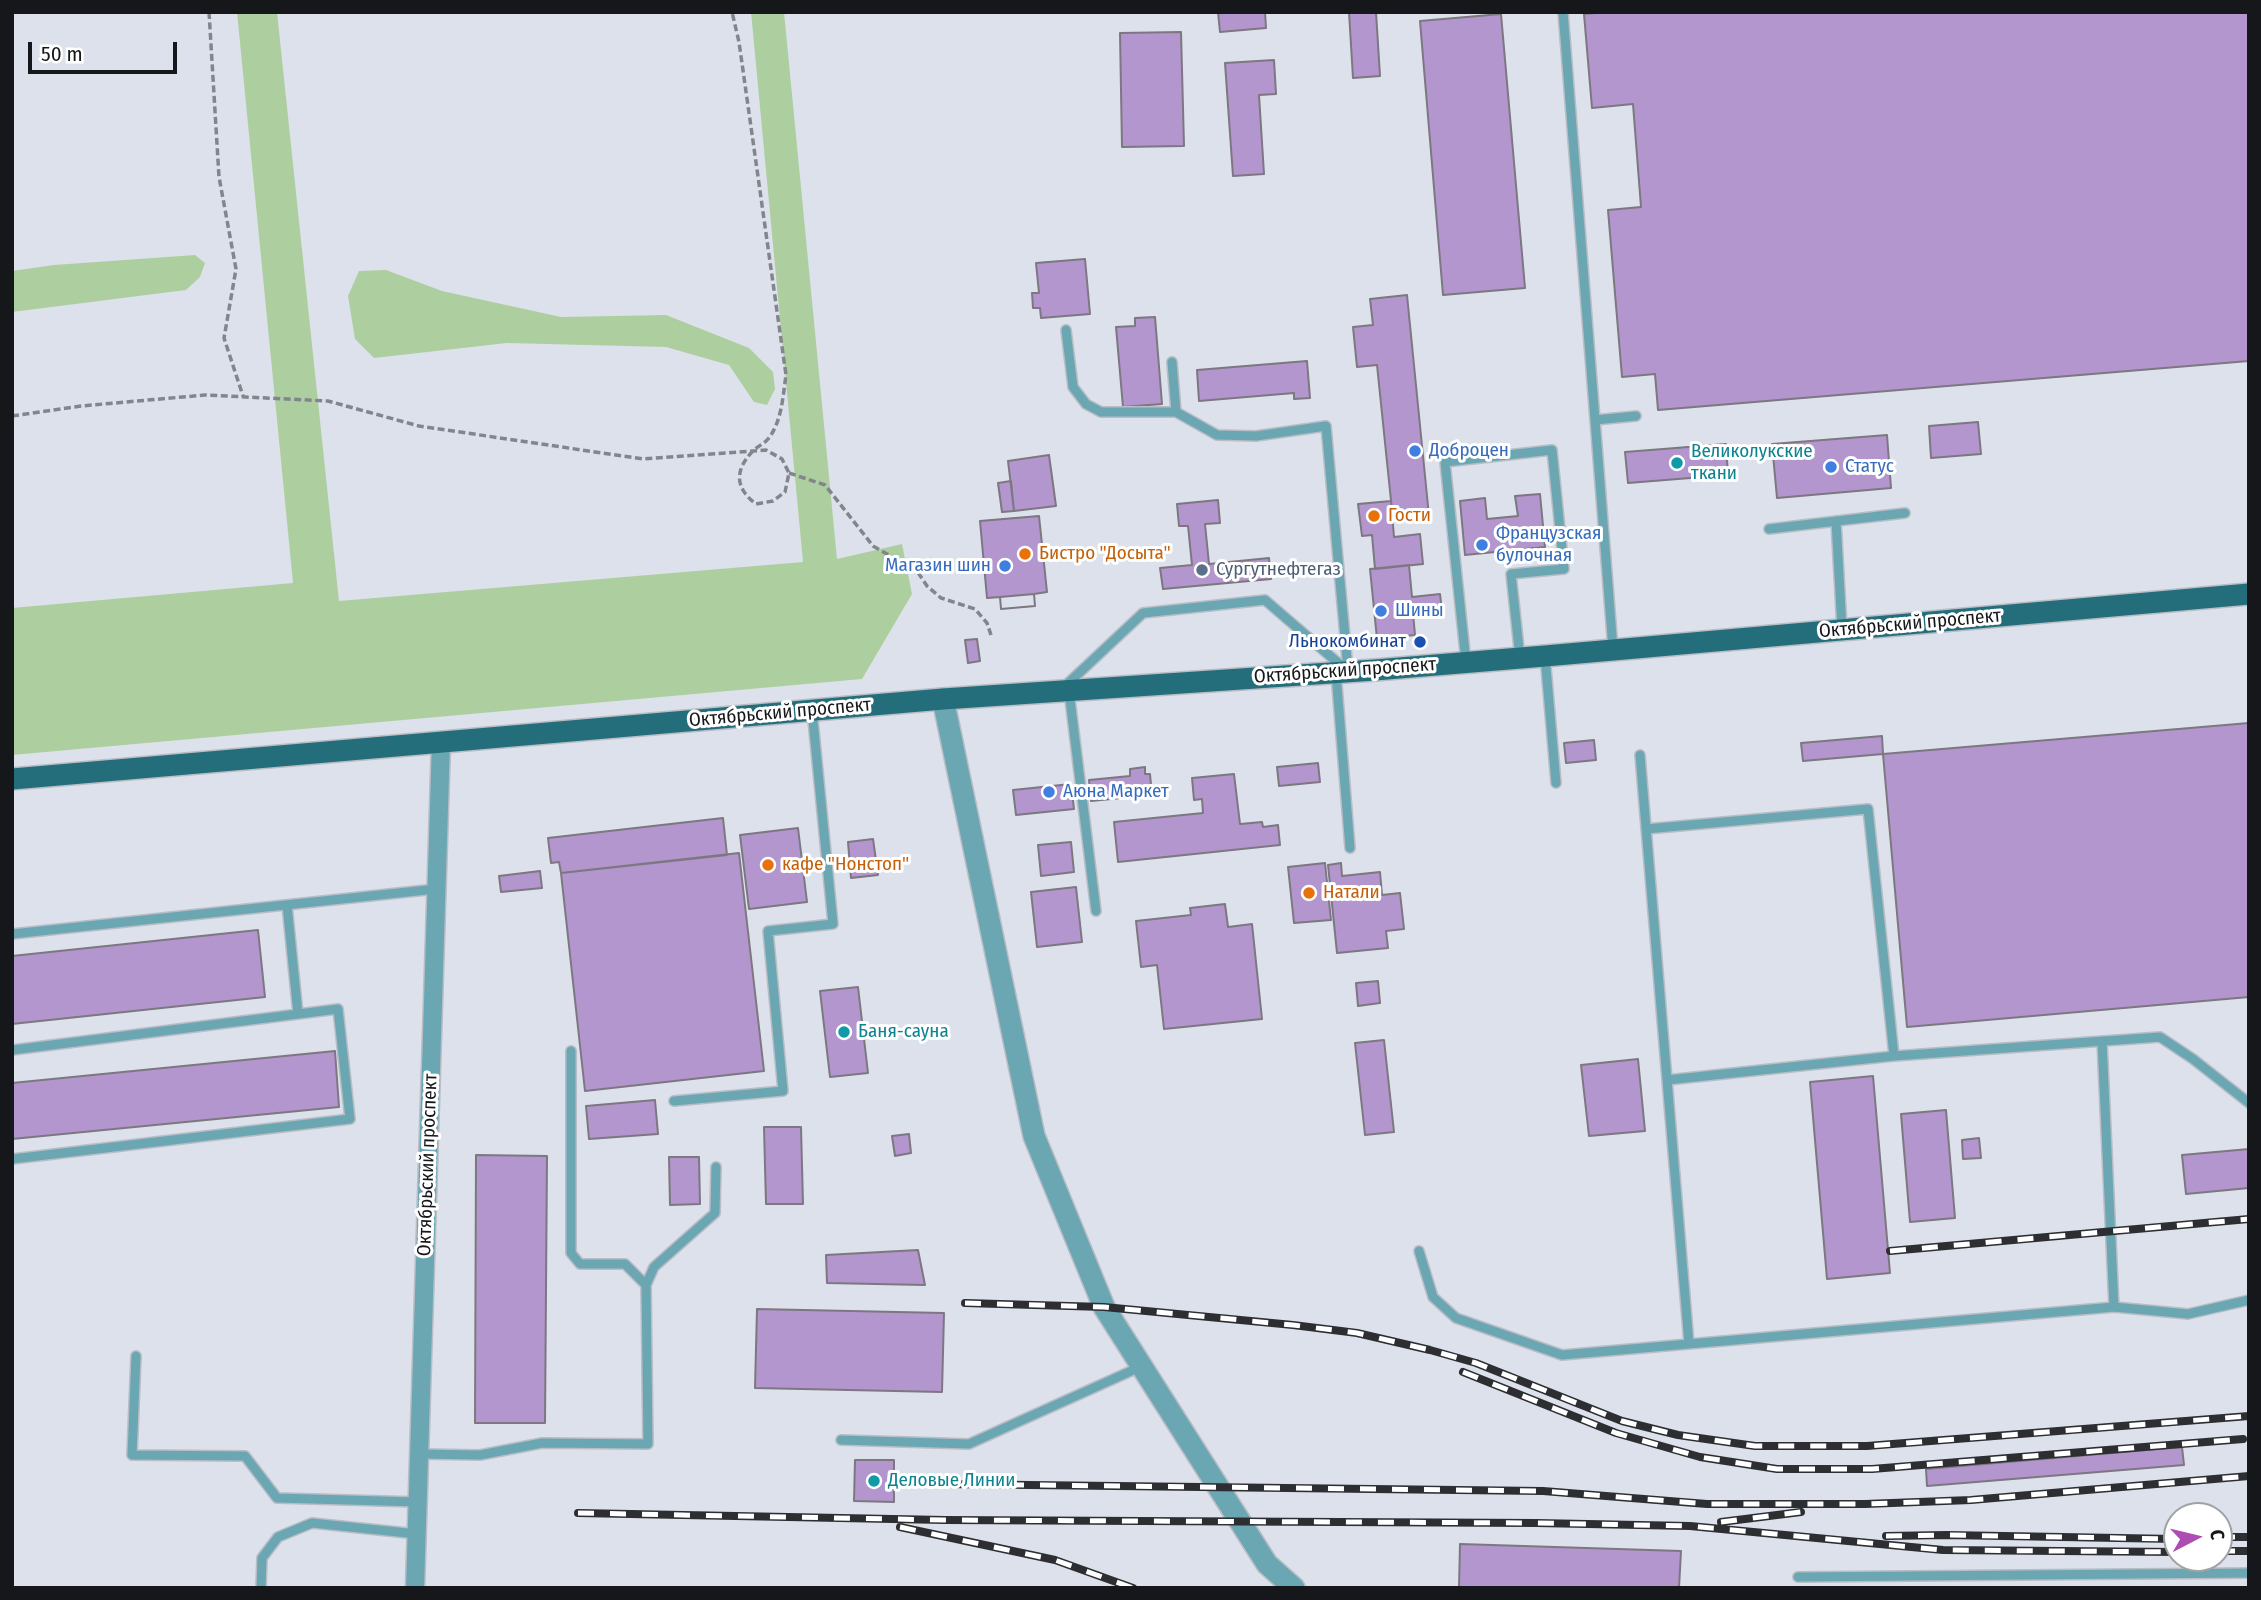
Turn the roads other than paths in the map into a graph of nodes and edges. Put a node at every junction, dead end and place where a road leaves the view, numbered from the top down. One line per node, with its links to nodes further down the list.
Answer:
1 (1563, 12): 6 (lane)
2 (1066, 330): 4 (lane)
3 (1172, 362): 4 (lane)
4 (1175, 412): 16 (lane)
5 (1636, 416): 6 (lane)
6 (1595, 420): 12 (lane)
7 (1905, 513): 8 (lane)
8 (1836, 521): 9 (lane); 11 (lane)
9 (1769, 529)
10 (2249, 594): 11 (main road, Октябрьский проспект)
11 (1842, 630): 12 (main road, Октябрьский проспект)
12 (1613, 650): 13 (main road, Октябрьский проспект)
13 (1545, 656): 14 (main road, Октябрьский проспект); 23 (lane)
14 (1520, 658): 15 (main road, Октябрьский проспект); 15 (lane)
15 (1466, 662): 16 (main road, Октябрьский проспект)
16 (1342, 672): 17 (main road, Октябрьский проспект); 17 (lane); 25 (lane)
17 (1064, 691): 18 (main road, Октябрьский проспект); 28 (lane)
18 (943, 699): 19 (main road, Октябрьский проспект); 46 (street)
19 (812, 710): 20 (main road, Октябрьский проспект); 36 (lane)
20 (441, 742): 22 (main road, Октябрьский проспект); 26 (street, Октябрьский проспект)
21 (1640, 755): 24 (lane)
22 (12, 779)
23 (1556, 783)
24 (1646, 829): 34 (lane); 35 (lane)
25 (1350, 848)
26 (436, 889): 27 (lane); 48 (street, Октябрьский проспект)
27 (287, 905): 29 (lane); 30 (lane)
28 (1096, 911)
29 (12, 934)
30 (298, 1014): 32 (lane); 38 (lane)
31 (2102, 1041): 34 (lane); 37 (lane); 43 (lane)
32 (12, 1050)
33 (571, 1051): 41 (lane)
34 (1894, 1056): 35 (lane)
35 (1667, 1080): 44 (lane)
36 (674, 1101)
37 (2249, 1103)
38 (12, 1159)
39 (716, 1167): 41 (lane)
40 (1419, 1251): 44 (lane)
41 (646, 1285): 48 (lane)
42 (2249, 1300): 43 (lane)
43 (2114, 1307): 44 (lane)
44 (1689, 1344)
45 (136, 1356): 49 (lane)
46 (1142, 1366): 47 (lane); 55 (street)
47 (841, 1440)
48 (419, 1454): 49 (street, Октябрьский проспект)
49 (418, 1502): 50 (street, Октябрьский проспект)
50 (417, 1534): 53 (lane); 54 (street, Октябрьский проспект)
51 (2249, 1573): 52 (lane)
52 (1798, 1577)
53 (261, 1588)
54 (415, 1588)
55 (1294, 1588)

